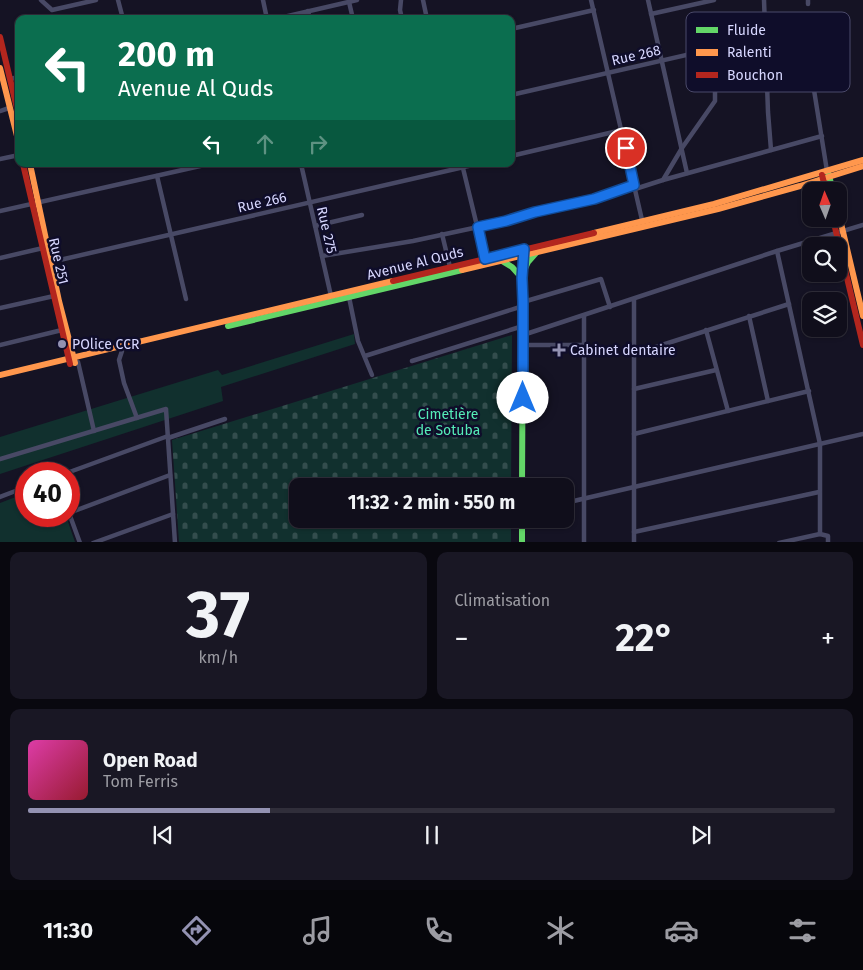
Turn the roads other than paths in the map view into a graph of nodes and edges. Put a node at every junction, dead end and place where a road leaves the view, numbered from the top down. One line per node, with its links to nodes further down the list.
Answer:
1 (41, 0): 2 (street)
2 (96, 0)
3 (118, 0): 16 (street)
4 (263, 0): 17 (street)
5 (357, 0): 11 (street)
6 (401, 0): 21 (street)
7 (423, 0): 22 (street)
8 (591, 0): 13 (street)
9 (648, 0): 15 (street)
10 (714, 0): 12 (street)
11 (349, 2): 14 (street); 20 (street)
12 (693, 2): 15 (street)
13 (594, 10): 23 (street); 28 (street)
14 (308, 11): 18 (street); 19 (street)
15 (652, 14): 26 (street)
16 (121, 15)
17 (266, 15)
18 (292, 15)
19 (309, 15)
20 (352, 15)
21 (401, 15)
22 (426, 15)
23 (515, 28)
24 (0, 37): 30 (main road)
25 (686, 54): 26 (street, Rue 268)
26 (662, 60): 28 (street, Rue 268); 41 (street)
27 (0, 68): 36 (main road)
28 (608, 73): 34 (street, Rue 268); 39 (street)
29 (15, 78): 30 (street)
30 (10, 79): 35 (main road)
31 (715, 92): 41 (street)
32 (767, 92): 42 (street)
33 (814, 92): 40 (street)
34 (515, 94)
35 (15, 100)
36 (9, 108): 37 (street); 38 (main road)
37 (0, 111)
38 (15, 130)
39 (622, 130): 43 (street); 60 (street)
40 (822, 136): 42 (street); 55 (street)
41 (682, 148): 54 (street); 57 (street)
42 (771, 150): 54 (street)
43 (515, 155)
44 (15, 156): 45 (street)
45 (0, 160)
46 (863, 160): 55 (main road, Avenue Al Quds)
47 (863, 166): 55 (main road, Avenue Al Quds)
48 (24, 167): 62 (main road, Rue 251)
49 (30, 167): 62 (main road, Rue 251)
50 (196, 167): 56 (street)
51 (301, 167): 61 (street, Rue 275)
52 (455, 167): 61 (street, Rue 266)
53 (463, 167): 68 (street)
54 (687, 173): 57 (street)
55 (825, 175): 58 (main road); 59 (main road); 65 (main road, Avenue Al Quds); 77 (main road, Avenue Al Quds)
56 (157, 176): 62 (street); 73 (street)
57 (663, 180): 60 (street)
58 (825, 182)
59 (828, 182)
60 (635, 187): 65 (street); 68 (street)
61 (310, 202): 67 (street, Rue 275); 73 (street, Rue 266)
62 (36, 203): 63 (street); 74 (main road, Rue 251); 82 (main road, Rue 251)
63 (0, 211)
64 (362, 215): 67 (street)
65 (642, 220): 76 (main road, Avenue Al Quds)
66 (863, 225): 71 (street)
67 (315, 226): 78 (street, Rue 275)
68 (478, 227): 72 (street); 80 (street)
69 (837, 228): 71 (main road)
70 (839, 228): 71 (main road)
71 (839, 232): 75 (street); 96 (main road); 104 (main road)
72 (442, 234): 78 (street); 83 (street)
73 (171, 235): 82 (street, Rue 266); 87 (street)
74 (43, 248): 79 (street); 85 (main road, Rue 251)
75 (777, 251): 89 (street); 91 (street)
76 (524, 252): 77 (main road, Avenue Al Quds); 80 (main road, Avenue Al Quds); 81 (main road, Avenue Al Quds); 84 (main road)
77 (536, 253): 84 (main road)
78 (322, 256): 88 (street, Rue 275)
79 (0, 258)
80 (485, 259): 83 (main road, Avenue Al Quds)
81 (502, 261): 84 (main road); 86 (main road, Avenue Al Quds)
82 (51, 262): 108 (main road, Rue 251)
83 (450, 267): 88 (main road, Avenue Al Quds)
84 (522, 278): 90 (main road)
85 (54, 296): 93 (street); 98 (main road, Rue 251)
86 (348, 297): 88 (main road, Avenue Al Quds); 107 (street)
87 (186, 299)
88 (332, 299): 105 (main road, Avenue Al Quds); 108 (main road, Avenue Al Quds)
89 (634, 299): 92 (street); 106 (street)
90 (523, 304): 92 (street); 97 (main road); 107 (street)
91 (789, 304): 95 (street); 115 (street)
92 (610, 307): 94 (street)
93 (0, 308)
94 (584, 316): 100 (street); 103 (street)
95 (749, 316): 99 (street); 116 (street)
96 (863, 316)
97 (523, 326): 100 (main road); 109 (street)
98 (62, 330): 101 (street); 108 (main road, Rue 251)
99 (706, 330): 106 (street); 110 (street)
100 (523, 335): 102 (main road)
101 (0, 345)
102 (523, 345): 103 (street); 128 (main road)
103 (584, 345): 133 (street)
104 (863, 345)
105 (122, 351): 108 (main road, Avenue Al Quds); 118 (street)
106 (634, 354): 114 (street)
107 (365, 356): 112 (street)
108 (73, 361): 111 (main road, Avenue Al Quds); 113 (main road, Avenue Al Quds); 120 (street)
109 (412, 361)
110 (716, 370): 114 (street); 117 (street)
111 (0, 375)
112 (372, 375)
113 (0, 380)
114 (634, 389): 121 (street)
115 (808, 391): 116 (street); 124 (street)
116 (768, 401): 117 (street)
117 (728, 411): 121 (street)
118 (137, 418): 120 (street); 123 (street)
119 (225, 419): 123 (street)
120 (94, 431): 125 (street)
121 (634, 434): 129 (street)
122 (863, 434): 124 (street)
123 (168, 437): 126 (street); 127 (street)
124 (820, 444): 129 (street); 131 (street)
125 (0, 459)
126 (80, 468)
127 (170, 475): 135 (street); 136 (street)
128 (522, 478)
129 (634, 487): 133 (street); 139 (street)
130 (15, 491): 132 (street)
131 (820, 492): 139 (street); 140 (street)
132 (0, 497)
133 (584, 499): 134 (street); 145 (street)
134 (574, 501)
135 (80, 509)
136 (173, 514): 142 (street); 143 (street)
137 (74, 527): 141 (street)
138 (522, 528): 144 (main road)
139 (634, 532): 146 (street)
140 (820, 534): 147 (street); 148 (street)
141 (80, 542)
142 (93, 542)
143 (175, 542)
144 (522, 542)
145 (584, 542)
146 (634, 542)
147 (779, 542)
148 (828, 542)

